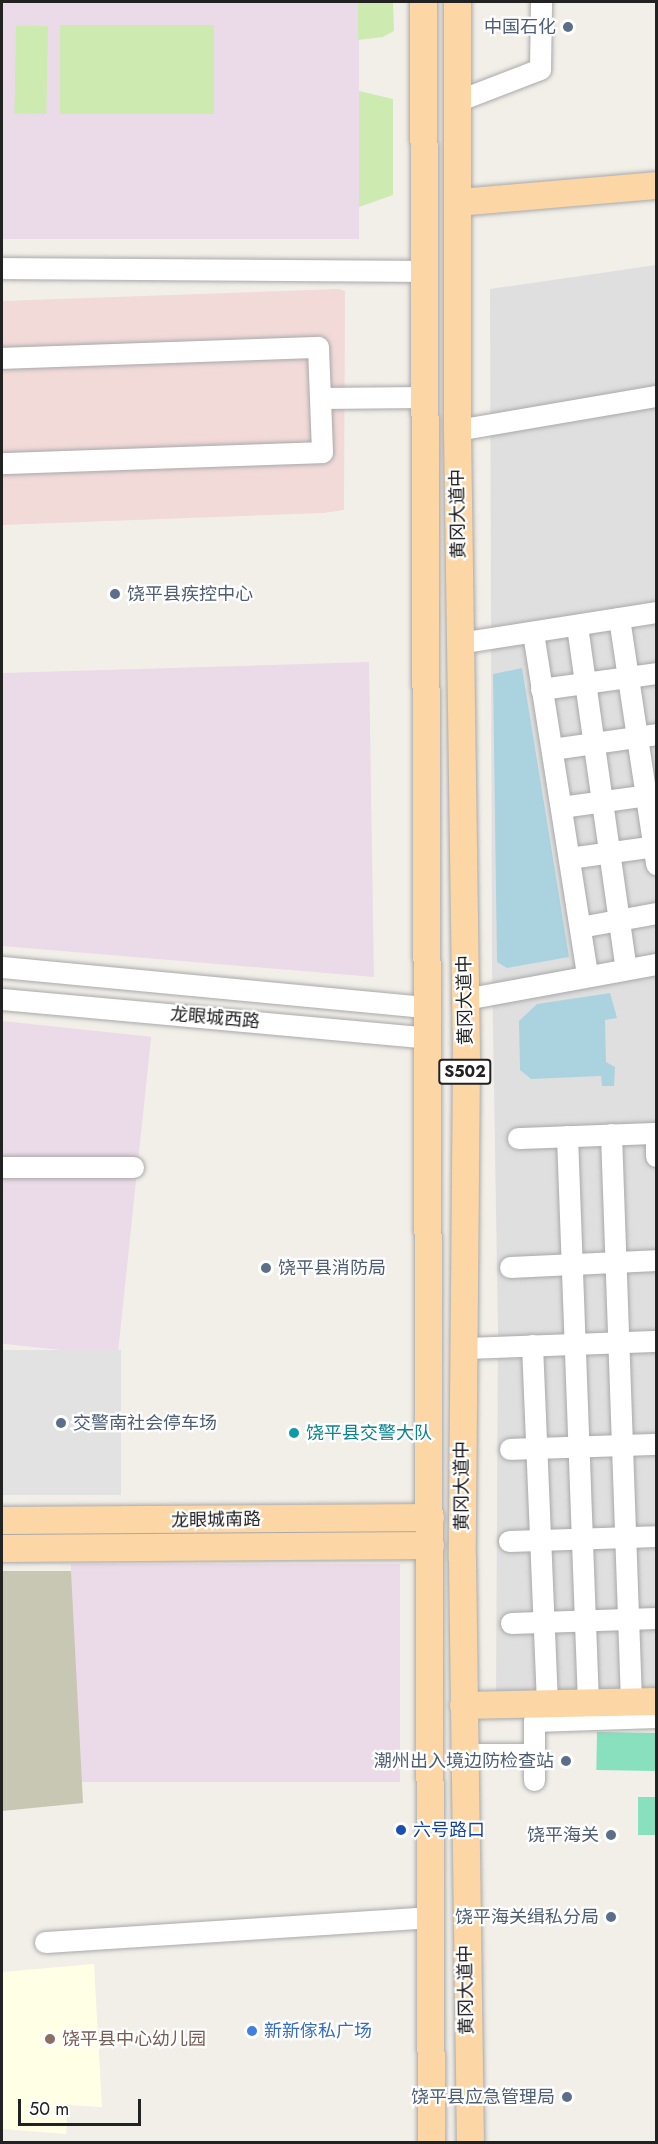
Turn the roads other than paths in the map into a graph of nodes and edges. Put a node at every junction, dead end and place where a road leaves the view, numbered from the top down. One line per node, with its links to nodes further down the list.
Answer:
1 (423, 2): 8 (main road, 黄冈大道中 / S502)
2 (457, 2): 4 (main road, 黄冈大道中 / S502)
3 (541, 2): 4 (street)
4 (458, 101): 6 (main road, 黄冈大道中 / S502)
5 (657, 185): 6 (main road)
6 (458, 202): 7 (main road, 黄冈大道中 / S502)
7 (458, 244): 8 (main road); 14 (main road, 黄冈大道中 / S502)
8 (423, 258): 9 (street); 12 (main road, 黄冈大道中 / S502)
9 (2, 268)
10 (2, 358): 13 (street)
11 (657, 396): 14 (street)
12 (423, 397): 13 (street); 20 (main road, 黄冈大道中 / S502)
13 (320, 398): 15 (street)
14 (457, 430): 21 (main road, 黄冈大道中 / S502)
15 (2, 463)
16 (657, 612): 17 (street)
17 (619, 618): 18 (street); 23 (street)
18 (577, 626): 19 (street); 24 (street)
19 (533, 633): 21 (street); 25 (street)
20 (425, 643): 21 (main road); 44 (main road, 黄冈大道中 / S502)
21 (459, 643): 43 (main road, 黄冈大道中 / S502)
22 (657, 673): 23 (street)
23 (628, 677): 24 (street); 26 (street)
24 (586, 683): 25 (street); 27 (street)
25 (541, 689): 28 (street)
26 (647, 735): 27 (street); 29 (street)
27 (594, 743): 28 (street); 30 (street)
28 (552, 749): 31 (street)
29 (651, 795): 30 (street); 32 (street)
30 (602, 801): 31 (street); 33 (street)
31 (561, 807): 34 (street)
32 (656, 852): 33 (street)
33 (610, 853): 34 (street); 36 (street)
34 (569, 858): 37 (street)
35 (657, 913): 36 (street)
36 (619, 919): 37 (street); 40 (street)
37 (580, 927): 41 (street)
38 (657, 964): 40 (street)
39 (2, 968): 44 (street, 龙眼城西路)
40 (626, 969): 41 (street)
41 (587, 975): 43 (street)
42 (2, 999): 45 (street, 龙眼城西路)
43 (465, 1003): 44 (main road); 57 (main road, 黄冈大道中 / S502)
44 (427, 1007): 45 (main road, 黄冈大道中 / S502)
45 (428, 1038): 58 (main road, 黄冈大道中 / S502)
46 (656, 1133): 47 (street); 50 (street)
47 (610, 1134): 48 (street); 54 (street)
48 (567, 1136): 49 (street); 55 (street)
49 (518, 1138)
50 (657, 1156)
51 (2, 1167): 52 (street)
52 (133, 1167)
53 (657, 1260): 54 (street)
54 (615, 1262): 55 (street); 60 (street)
55 (571, 1264): 56 (street); 61 (street)
56 (510, 1268)
57 (464, 1302): 58 (main road); 63 (main road, 黄冈大道中 / S502)
58 (428, 1303): 69 (main road, 黄冈大道中 / S502)
59 (657, 1341): 60 (street)
60 (617, 1342): 61 (street); 65 (street)
61 (574, 1344): 62 (street); 66 (street)
62 (532, 1345): 63 (street); 67 (street)
63 (464, 1348): 86 (main road, 黄冈大道中 / S502)
64 (657, 1444): 65 (street)
65 (621, 1445): 66 (street); 72 (street)
66 (578, 1447): 67 (street); 73 (street)
67 (536, 1448): 68 (street); 74 (street)
68 (510, 1449)
69 (430, 1517): 70 (main road, 龙眼城南路); 76 (main road, 黄冈大道中 / S502)
70 (2, 1520)
71 (657, 1536): 72 (street)
72 (624, 1537): 73 (street); 79 (street)
73 (581, 1539): 74 (street); 80 (street)
74 (540, 1540): 75 (street); 81 (street)
75 (509, 1541)
76 (430, 1545): 77 (main road, 龙眼城南路); 91 (main road, 黄冈大道中 / S502)
77 (2, 1548)
78 (657, 1618): 79 (street)
79 (628, 1619): 80 (street); 83 (street)
80 (585, 1620): 81 (street); 84 (street)
81 (543, 1622): 82 (street); 85 (street)
82 (511, 1623)
83 (644, 1702): 84 (main road)
84 (588, 1703): 85 (main road)
85 (547, 1704): 86 (main road)
86 (463, 1705): 88 (main road, 黄冈大道中 / S502)
87 (657, 1717): 89 (street)
88 (463, 1754): 89 (street); 94 (main road, 黄冈大道中 / S502)
89 (534, 1754): 90 (street)
90 (534, 1780)
91 (429, 1917): 92 (street); 93 (main road, 黄冈大道中 / S502)
92 (45, 1942)
93 (431, 2142)
94 (470, 2142)

